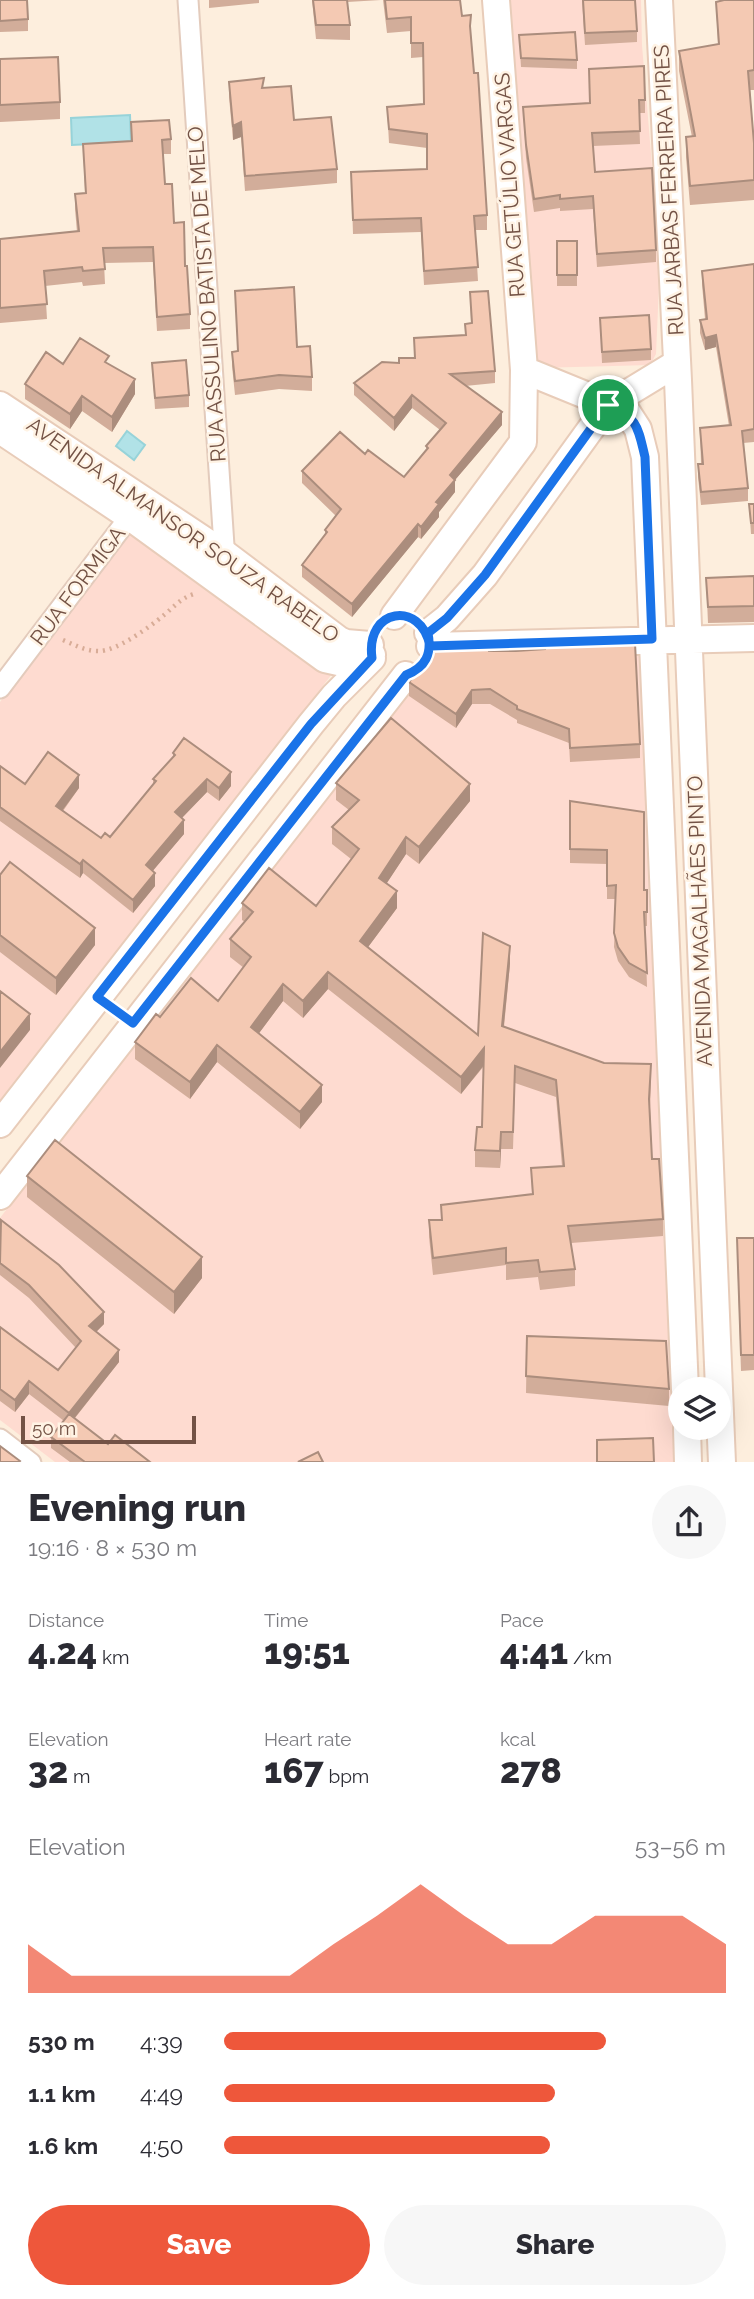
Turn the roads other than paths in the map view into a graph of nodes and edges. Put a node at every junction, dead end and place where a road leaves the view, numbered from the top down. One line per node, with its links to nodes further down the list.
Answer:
1 (188, 0): 10 (street, RUA ASSULINO BATISTA DE MELO)
2 (496, 0): 4 (street, RUA GETÚLIO VARGAS)
3 (659, 0): 5 (street, RUA JARBAS FERREIRA PIRES)
4 (524, 370): 7 (street); 12 (street, RUA GETÚLIO VARGAS)
5 (678, 372): 7 (street); 15 (street, AVENIDA MAGALHÃES PINTO)
6 (0, 405): 9 (street, AVENIDA ALMANSOR SOUZA RABELO)
7 (608, 405): 14 (street, AVENIDA MAGALHÃES PINTO); 16 (street)
8 (0, 430): 9 (street, AVENIDA ALMANSOR SOUZA RABELO)
9 (136, 508): 10 (street, AVENIDA ALMANSOR SOUZA RABELO); 11 (street, AVENIDA ALMANSOR SOUZA RABELO); 19 (street, RUA FORMIGA)
10 (225, 555): 11 (street, RUA ASSULINO BATISTA DE MELO); 17 (street, AVENIDA ALMANSOR SOUZA RABELO)
11 (227, 588): 17 (street, AVENIDA ALMANSOR SOUZA RABELO)
12 (394, 616): 16 (street); 17 (street)
13 (754, 638): 15 (street)
14 (652, 639): 15 (street); 16 (street); 23 (street, AVENIDA MAGALHÃES PINTO)
15 (689, 639): 22 (street, AVENIDA MAGALHÃES PINTO)
16 (429, 640): 18 (street)
17 (371, 653): 18 (street); 20 (street)
18 (406, 675): 21 (street)
19 (0, 688)
20 (97, 997): 21 (street); 24 (street)
21 (133, 1023): 25 (street)
22 (707, 1084): 23 (street); 31 (street, AVENIDA MAGALHÃES PINTO)
23 (672, 1086): 26 (street, AVENIDA MAGALHÃES PINTO)
24 (0, 1124)
25 (0, 1196)
26 (684, 1377)
27 (0, 1439): 29 (street)
28 (687, 1440): 30 (street)
29 (31, 1462)
30 (688, 1462)
31 (722, 1462)

